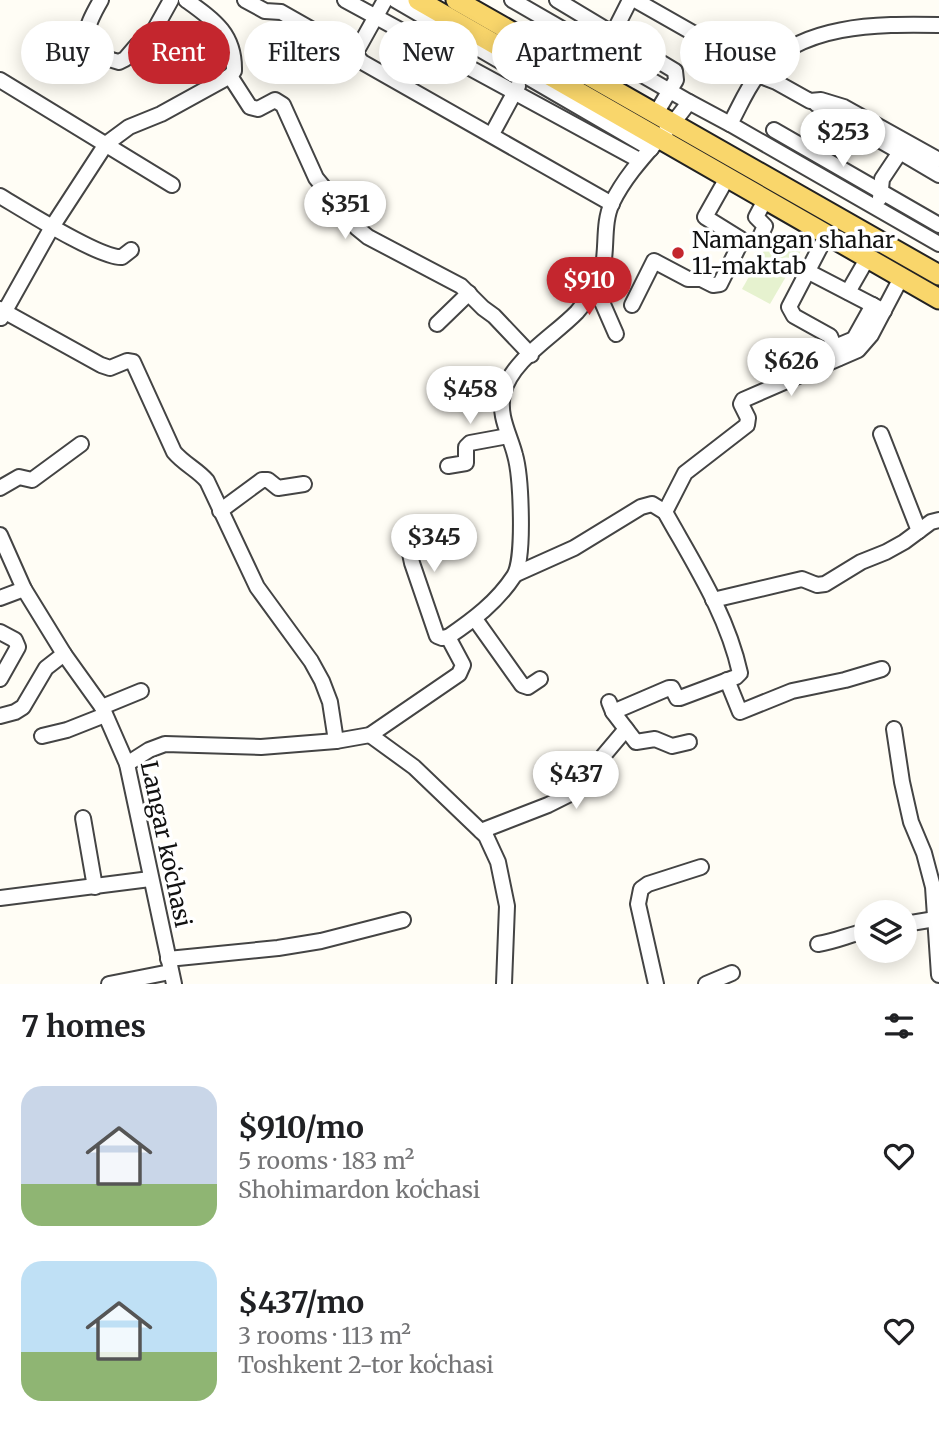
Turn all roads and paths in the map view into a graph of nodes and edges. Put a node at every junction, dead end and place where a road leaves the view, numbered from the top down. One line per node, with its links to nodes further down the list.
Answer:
1 (101, 0): 2 (street)
2 (171, 0)
3 (187, 0): 16 (street)
4 (345, 0): 15 (street)
5 (384, 0): 15 (street)
6 (395, 0): 14 (street)
7 (418, 0): 14 (main road)
8 (456, 0): 20 (main road)
9 (512, 0): 21 (street)
10 (557, 0): 22 (street)
11 (630, 0): 23 (street)
12 (635, 0): 25 (street)
13 (242, 2): 17 (street)
14 (434, 16): 19 (street); 29 (main road)
15 (376, 17): 18 (street); 26 (street)
16 (216, 21)
17 (297, 21)
18 (383, 21)
19 (431, 21)
20 (493, 21)
21 (549, 21)
22 (593, 21)
23 (620, 21)
24 (939, 25): 27 (street)
25 (680, 26)
26 (365, 36)
27 (800, 44)
28 (230, 45): 34 (street)
29 (492, 49)
30 (492, 52): 33 (street)
31 (365, 64): 53 (street)
32 (666, 65): 44 (street)
33 (480, 74): 45 (street)
34 (230, 76): 79 (street)
35 (0, 80): 54 (street)
36 (215, 84): 54 (street)
37 (520, 84): 45 (street)
38 (538, 84): 48 (street)
39 (551, 84): 55 (main road)
40 (603, 84): 49 (main road)
41 (658, 84): 44 (street)
42 (752, 84): 50 (street)
43 (780, 84): 46 (street)
44 (670, 91): 47 (street); 49 (street)
45 (515, 92): 51 (street); 53 (street)
46 (810, 101): 56 (street); 58 (street)
47 (689, 102): 49 (street); 50 (street)
48 (588, 112): 51 (street); 55 (street)
49 (664, 119): 55 (street); 75 (main road)
50 (730, 124): 66 (street)
51 (580, 128): 57 (street)
52 (774, 130): 62 (street)
53 (492, 134): 65 (street)
54 (106, 144): 61 (street); 68 (street)
55 (656, 145): 57 (street); 60 (main road)
56 (900, 152): 59 (street); 62 (street)
57 (639, 160): 65 (street)
58 (939, 160)
59 (939, 175)
60 (727, 178): 64 (main road); 81 (street)
61 (172, 185)
62 (882, 193): 66 (street); 67 (street)
63 (0, 196): 68 (street)
64 (765, 200): 69 (main road); 70 (street)
65 (612, 204): 77 (street)
66 (875, 207): 71 (street)
67 (939, 225)
68 (52, 227): 72 (street); 83 (street)
69 (826, 236): 73 (main road); 74 (street)
70 (759, 239)
71 (939, 244)
72 (131, 250)
73 (867, 259): 76 (main road); 78 (street)
74 (807, 271): 78 (street); 86 (street)
75 (939, 275)
76 (901, 278): 80 (main road); 82 (street)
77 (595, 286): 85 (street); 87 (street)
78 (848, 292): 82 (street)
79 (469, 293): 84 (street); 87 (street)
80 (939, 299)
81 (632, 304)
82 (878, 308): 86 (street)
83 (2, 313): 94 (street)
84 (437, 324)
85 (616, 334)
86 (837, 353): 95 (street)
87 (531, 355): 89 (street)
88 (881, 434): 98 (street)
89 (508, 436): 91 (street); 100 (street)
90 (81, 444): 93 (street)
91 (448, 466)
92 (304, 484): 94 (street)
93 (0, 488)
94 (220, 511): 120 (street)
95 (665, 512): 100 (street); 103 (street)
96 (939, 520): 98 (street)
97 (405, 530): 106 (street)
98 (919, 531): 103 (street)
99 (0, 535): 101 (street, Langar koʻchasi)
100 (516, 574): 104 (street)
101 (24, 589): 102 (street); 107 (street, Langar koʻchasi)
102 (0, 598)
103 (713, 600): 111 (street)
104 (475, 619): 106 (street); 110 (street)
105 (0, 632): 109 (street)
106 (448, 636): 118 (street)
107 (64, 654): 113 (street, Langar koʻchasi); 114 (street)
108 (882, 669): 111 (street)
109 (0, 679)
110 (540, 679)
111 (727, 680): 115 (street)
112 (141, 691): 113 (street)
113 (103, 711): 119 (street); 122 (street, Langar koʻchasi)
114 (0, 716)
115 (617, 716): 117 (street); 121 (street); 124 (street)
116 (894, 729): 128 (street)
117 (608, 733)
118 (370, 735): 120 (street); 124 (street)
119 (42, 736)
120 (336, 741): 122 (street)
121 (689, 742)
122 (127, 764): 126 (street, Langar koʻchasi)
123 (83, 818): 127 (street)
124 (481, 831): 139 (street)
125 (701, 867): 140 (street)
126 (150, 879): 127 (street); 135 (street, Langar koʻchasi)
127 (95, 887): 129 (street)
128 (935, 890): 130 (street)
129 (0, 898)
130 (935, 919): 132 (street); 137 (street)
131 (403, 920): 135 (street)
132 (917, 922)
133 (854, 934): 134 (street)
134 (818, 944)
135 (171, 972): 138 (street)
136 (732, 973): 141 (street)
137 (939, 975)
138 (109, 984)
139 (504, 984)
140 (656, 984)
141 (706, 984)

